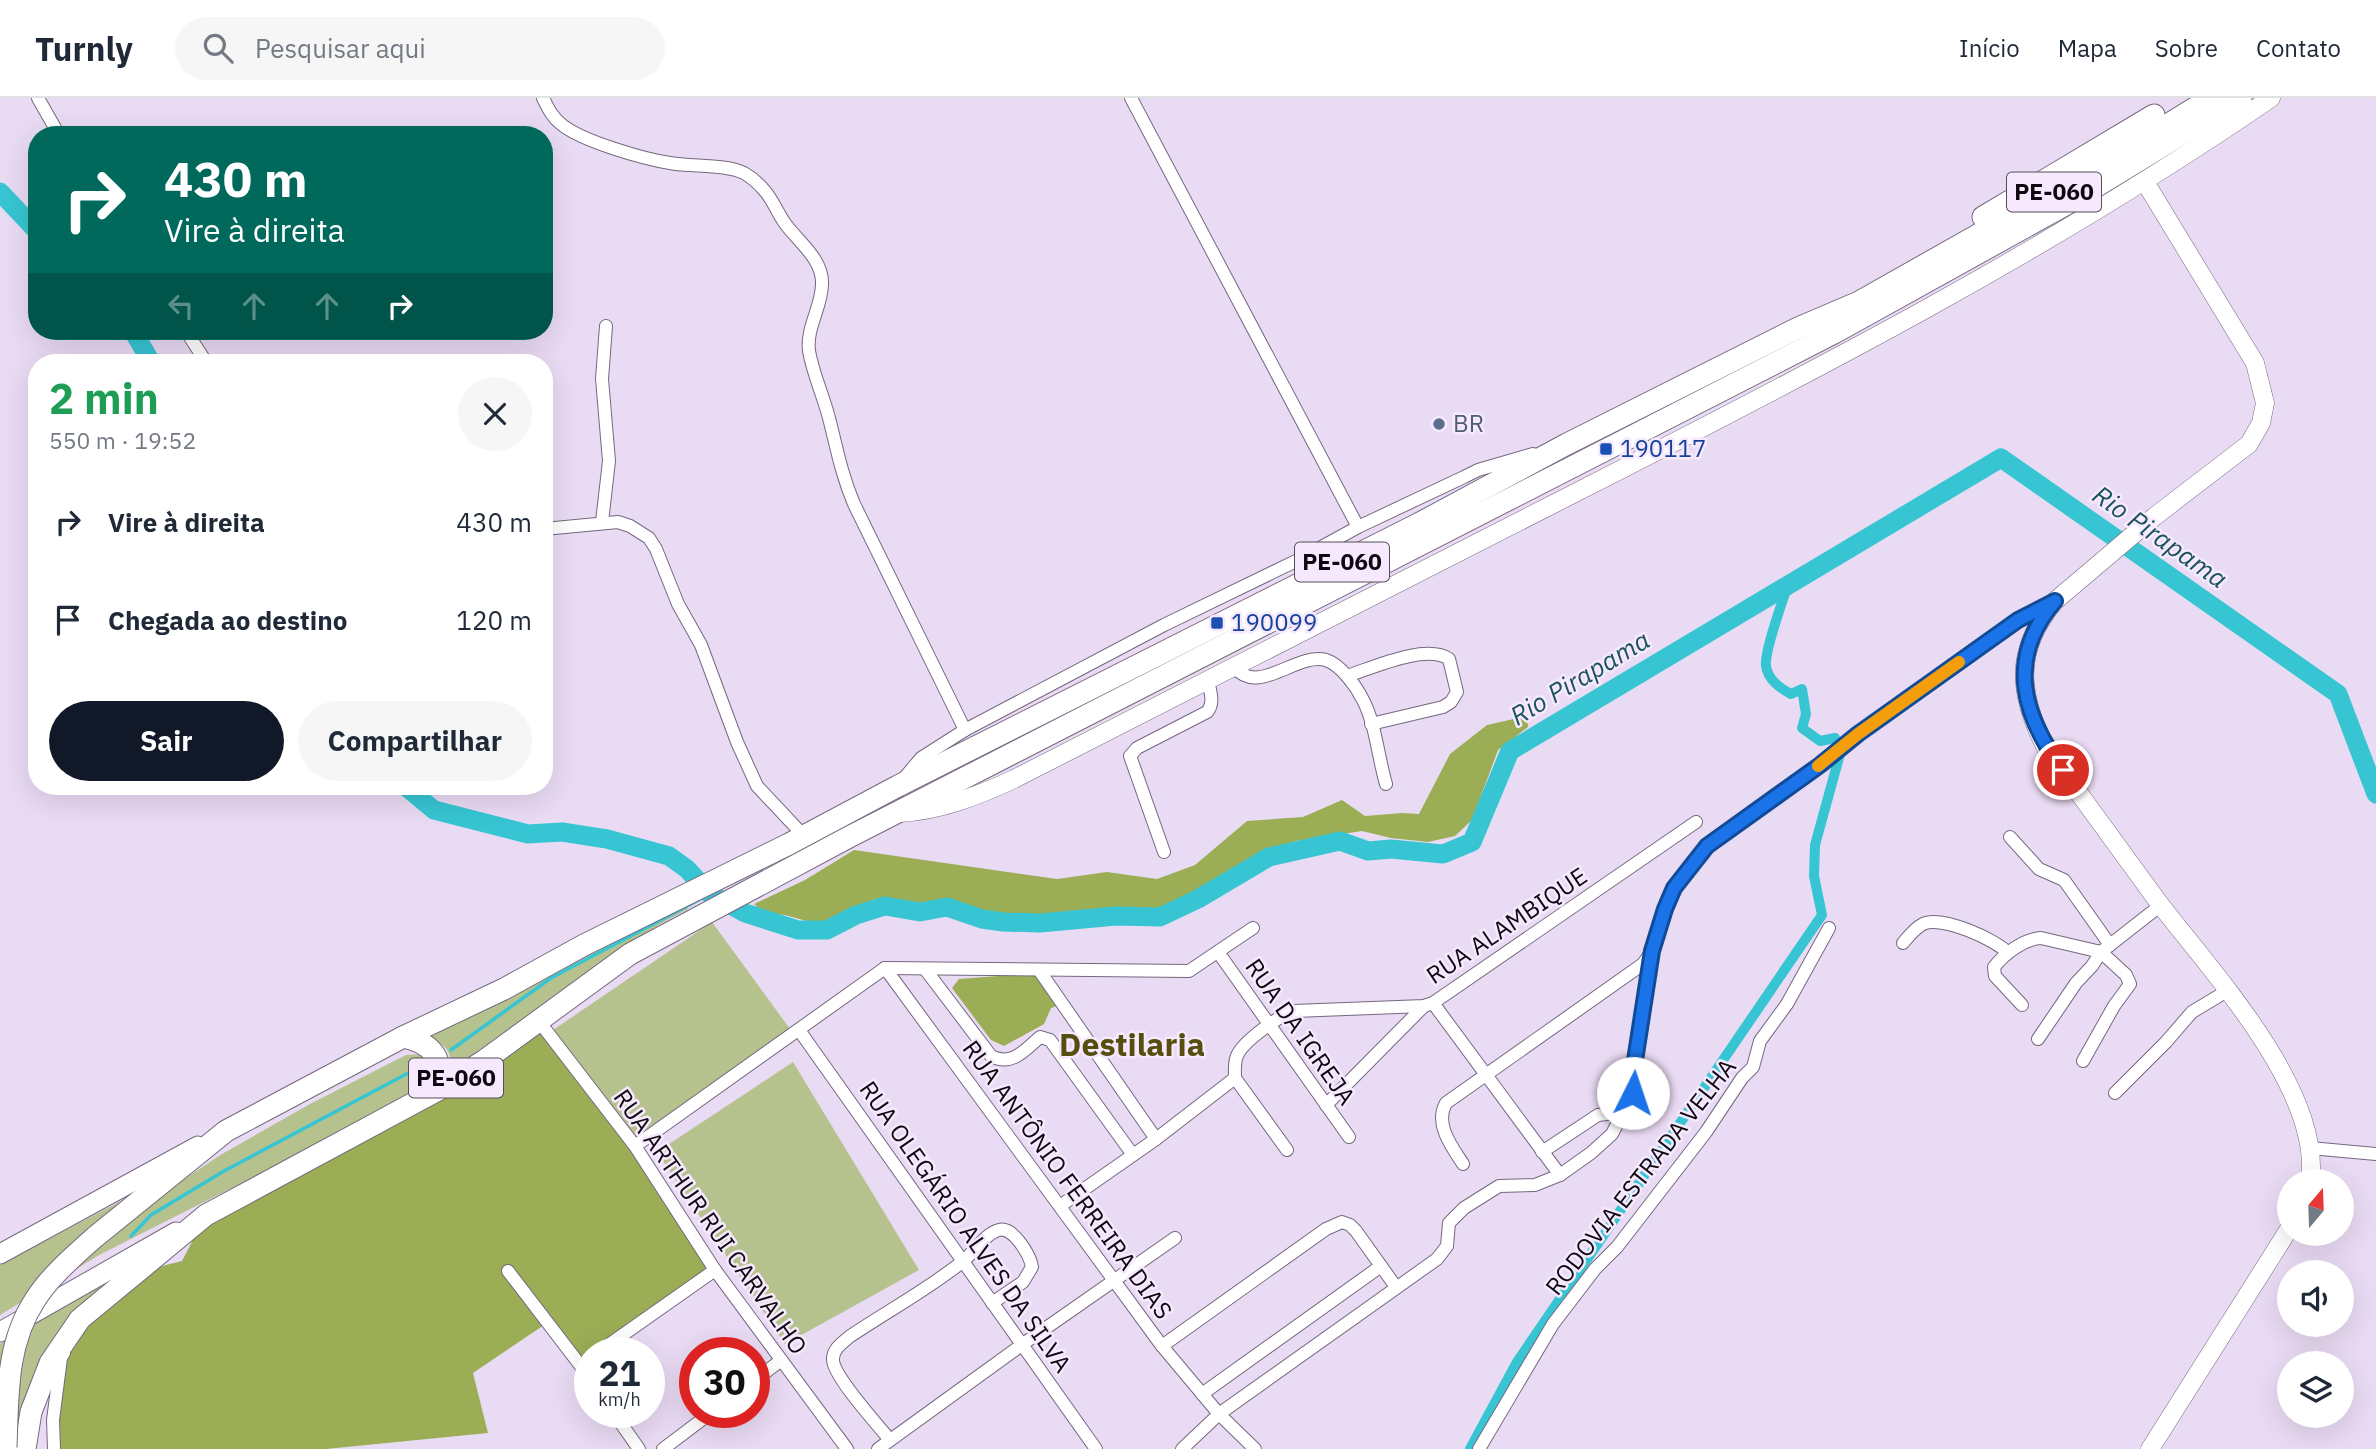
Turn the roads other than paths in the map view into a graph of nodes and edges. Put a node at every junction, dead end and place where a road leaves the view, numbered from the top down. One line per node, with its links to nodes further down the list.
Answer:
1 (38, 98): 8 (street)
2 (543, 98): 21 (street)
3 (1131, 98): 14 (street)
4 (2183, 98): 10 (highway)
5 (2211, 98): 10 (highway, PE-060)
6 (2241, 98): 24 (highway, PE-060)
7 (2270, 98): 9 (main road)
8 (54, 126)
9 (2145, 182): 16 (main road); 17 (main road)
10 (1895, 283): 12 (highway, PE-060)
11 (607, 326): 13 (street)
12 (1567, 444): 14 (street); 23 (highway, PE-060)
13 (603, 522): 15 (street); 27 (street)
14 (1358, 527): 21 (street)
15 (553, 528)
16 (2055, 601): 29 (main road); 34 (street)
17 (1234, 667): 18 (street); 19 (main road)
18 (1347, 676): 20 (street); 20 (street)
19 (1208, 681): 24 (main road); 28 (street)
20 (1371, 724): 22 (street)
21 (965, 730): 23 (street)
22 (1385, 784)
23 (898, 786): 27 (highway, PE-060)
24 (896, 813): 27 (highway, PE-060)
25 (1696, 822): 41 (street, RUA ALAMBIQUE)
26 (2010, 837): 33 (street)
27 (797, 848): 43 (highway, PE-060); 46 (highway, PE-060)
28 (1164, 852)
29 (2161, 905): 33 (street); 40 (main road)
30 (1253, 928): 35 (street)
31 (1829, 929): 101 (street, RODOVIA ESTRADA VELHA)
32 (1903, 943): 36 (street)
33 (2105, 948): 36 (street); 47 (street); 48 (street)
34 (1652, 951): 49 (street); 54 (street)
35 (1218, 952): 39 (street); 44 (street, RUA DA IGREJA)
36 (2008, 953): 42 (street)
37 (885, 968): 38 (street); 45 (street); 67 (street, RUA ANTÔNIO FERREIRA DIAS)
38 (925, 969): 39 (street); 63 (street)
39 (1039, 970): 57 (street)
40 (2227, 991): 52 (street); 59 (main road)
41 (1429, 1004): 44 (street, RUA ALAMBIQUE); 49 (street); 53 (street)
42 (2022, 1005)
43 (538, 1020): 51 (highway, PE-060); 58 (street, RUA ARTHUR RUI CARVALHO)
44 (1269, 1026): 50 (street, RUA ALAMBIQUE); 53 (street, RUA DA IGREJA)
45 (799, 1030): 58 (street); 72 (street, RUA OLEGÁRIO ALVES DA SILVA)
46 (403, 1037): 51 (highway); 55 (highway, PE-060)
47 (2038, 1039)
48 (2083, 1061)
49 (1485, 1074): 61 (street); 64 (street)
50 (1235, 1078): 57 (street); 60 (street)
51 (438, 1090): 68 (highway, PE-060)
52 (2115, 1093)
53 (1326, 1105): 56 (street, RUA DA IGREJA)
54 (1624, 1112): 61 (street); 66 (street)
55 (226, 1131): 71 (main road); 92 (highway, PE-060, bridge)
56 (1349, 1136)
57 (1156, 1139): 63 (street)
58 (635, 1146): 74 (street, RUA ARTHUR RUI CARVALHO)
59 (2310, 1148): 62 (street); 65 (main road)
60 (1287, 1150)
61 (1542, 1152): 66 (street)
62 (2376, 1154)
63 (1133, 1155): 67 (street)
64 (1463, 1164)
65 (2312, 1169)
66 (1560, 1175): 78 (street)
67 (1059, 1206): 77 (street, RUA ANTÔNIO FERREIRA DIAS)
68 (206, 1215): 76 (highway, PE-060); 80 (main road)
69 (1175, 1238): 77 (street)
70 (2278, 1246): 102 (main road)
71 (0, 1254)
72 (963, 1262): 79 (street, RUA OLEGÁRIO ALVES DA SILVA); 79 (street); 91 (street)
73 (1381, 1266): 78 (street); 83 (street); 87 (street)
74 (715, 1270): 81 (street); 85 (street, RUA ARTHUR RUI CARVALHO)
75 (508, 1271): 84 (street)
76 (138, 1272): 92 (highway, PE-060); 93 (street)
77 (1114, 1282): 82 (street); 83 (street, RUA ANTÔNIO FERREIRA DIAS)
78 (1396, 1287): 88 (street)
79 (992, 1303): 82 (street, RUA OLEGÁRIO ALVES DA SILVA)
80 (0, 1332)
81 (620, 1337)
82 (1023, 1344): 91 (street); 98 (street, RUA OLEGÁRIO ALVES DA SILVA)
83 (1162, 1346): 87 (street, RUA ANTÔNIO FERREIRA DIAS)
84 (574, 1348)
85 (780, 1362): 86 (street); 96 (street, RUA ARTHUR RUI CARVALHO)
86 (770, 1369)
87 (1202, 1394): 88 (street, RUA ANTÔNIO FERREIRA DIAS)
88 (1219, 1414): 99 (street); 100 (street, RUA ANTÔNIO FERREIRA DIAS)
89 (624, 1428): 94 (street)
90 (691, 1428): 95 (street)
91 (890, 1440): 97 (street)
92 (12, 1448)
93 (54, 1449)
94 (639, 1449)
95 (663, 1449)
96 (847, 1449)
97 (878, 1449)
98 (1096, 1449)
99 (1182, 1449)
100 (1255, 1449)
101 (1479, 1449)
102 (2150, 1449)

